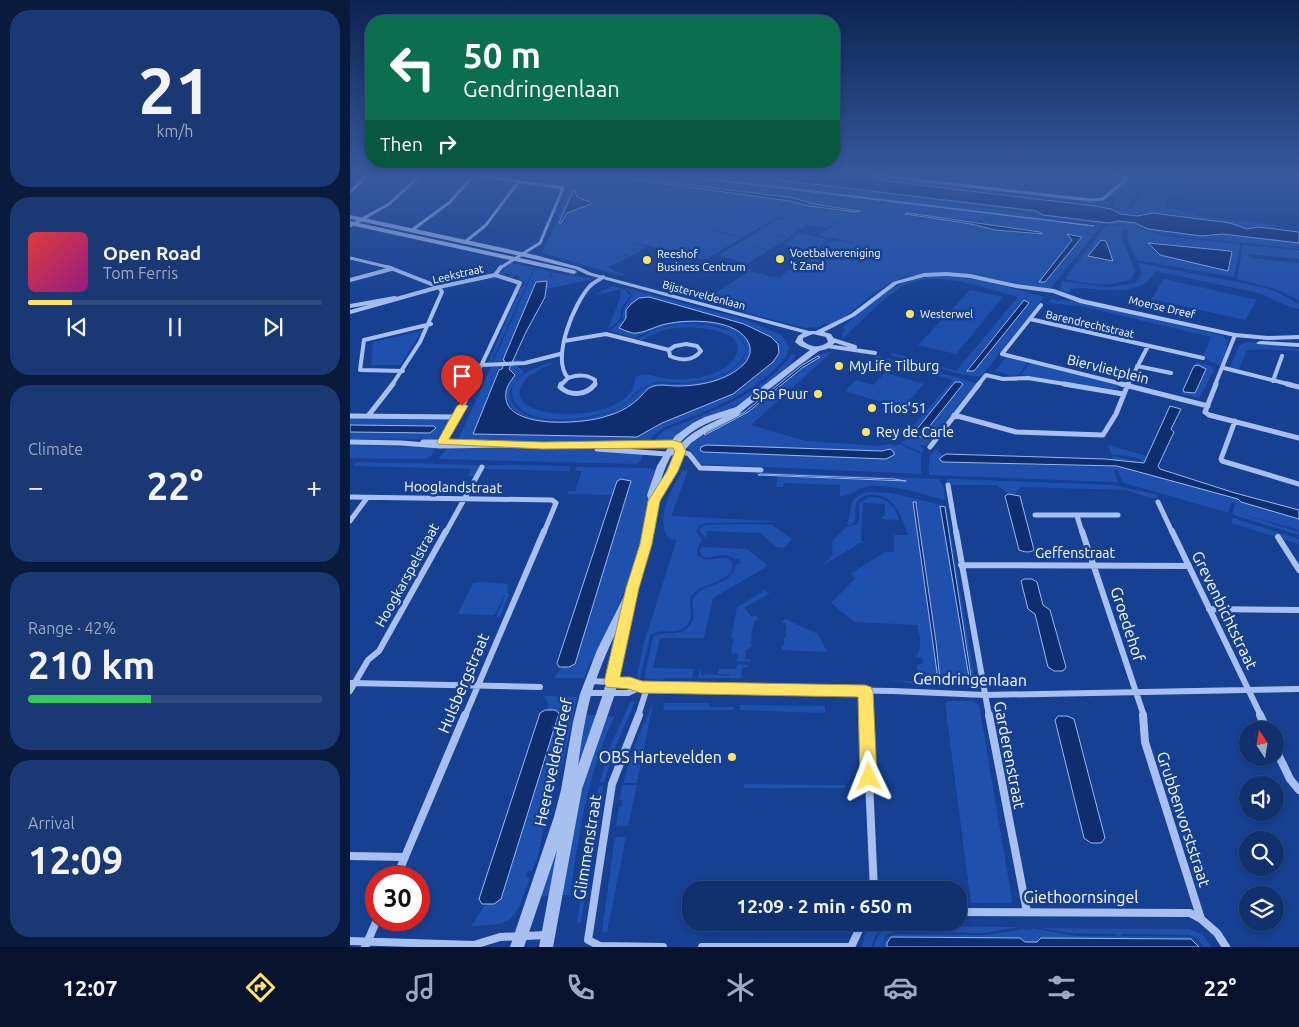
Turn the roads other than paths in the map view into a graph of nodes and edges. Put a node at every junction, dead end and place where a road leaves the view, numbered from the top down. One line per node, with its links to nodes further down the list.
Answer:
1 (355, 218): 6 (street, Bijsterveldenlaan)
2 (366, 218): 6 (street)
3 (430, 218): 8 (street)
4 (491, 218): 9 (street)
5 (551, 218): 10 (street)
6 (363, 220): 7 (street, Bijsterveldenlaan); 8 (street, Bijsterveldenlaan)
7 (351, 224): 12 (street, Bijsterveldenlaan)
8 (412, 230): 9 (street, Bijsterveldenlaan)
9 (464, 242): 10 (street, Bijsterveldenlaan)
10 (521, 254): 12 (street); 14 (street, Bijsterveldenlaan)
11 (350, 258): 13 (street)
12 (511, 260): 14 (street, Bijsterveldenlaan); 15 (street, Leekstraat)
13 (392, 268): 17 (street); 19 (street)
14 (590, 274): 16 (street, Bijsterveldenlaan)
15 (496, 275): 19 (street, Leekstraat); 45 (street)
16 (603, 277): 28 (street, Bijsterveldenlaan); 33 (street)
17 (350, 280)
18 (1016, 286): 21 (street, Moerse Dreef); 25 (street, Moerse Dreef)
19 (439, 287): 20 (street, Leekstraat); 27 (street)
20 (403, 297): 23 (street, Leekstraat); 24 (street, Leekstraat)
21 (1080, 300): 31 (street, Moerse Dreef)
22 (1041, 304): 26 (street)
23 (350, 306)
24 (350, 312)
25 (853, 315): 30 (street, Moerse Dreef); 34 (street, Moerse Dreef)
26 (1030, 319): 37 (street, Barendrechtstraat); 53 (street, Biervlietplein)
27 (431, 324): 49 (street); 49 (street)
28 (771, 324): 29 (street, Bijsterveldenlaan); 35 (street, Bijsterveldenlaan)
29 (809, 332): 30 (street, Bijsterveldenlaan); 35 (street)
30 (818, 332): 34 (street)
31 (1236, 336): 32 (street, Moerse Dreef); 36 (street, Moerse Dreef); 48 (street)
32 (1299, 337)
33 (564, 341): 39 (street); 42 (street)
34 (830, 341): 38 (street); 40 (street); 40 (street)
35 (801, 342): 38 (street, Bijsterveldenlaan); 46 (street)
36 (1299, 345)
37 (1148, 346): 44 (street, Barendrechtstraat); 47 (street, Barendrechtstraat)
38 (818, 348): 46 (street)
39 (669, 350): 39 (street)
40 (862, 350): 41 (street)
41 (875, 353)
42 (560, 354): 45 (street); 51 (street)
43 (1282, 356): 52 (street)
44 (1203, 358)
45 (481, 365): 61 (street)
46 (794, 365): 57 (street)
47 (1137, 366): 50 (street); 53 (street, Barendrechtstraat)
48 (1224, 368): 52 (street); 56 (street)
49 (403, 371): 60 (street)
50 (1171, 374)
51 (568, 378): 51 (street)
52 (1273, 381): 54 (street)
53 (1127, 385): 55 (street, Barendrechtstraat); 56 (street, Biervlietplein)
54 (1299, 387)
55 (1123, 394): 58 (street, Biervlietplein); 58 (street, Barendrechtstraat)
56 (1208, 406): 62 (street)
57 (739, 409): 65 (street); 69 (street, Heereveldendreef)
58 (954, 415): 68 (street)
59 (350, 416): 60 (street)
60 (368, 416): 61 (street)
61 (457, 417): 66 (street)
62 (1236, 422): 63 (street); 73 (street)
63 (1299, 438)
64 (350, 442): 66 (street)
65 (673, 443): 67 (street); 69 (street); 70 (street)
66 (441, 444): 67 (street)
67 (543, 446): 70 (street)
68 (930, 447)
69 (680, 451): 70 (street); 72 (street); 79 (street, Heereveldendreef)
70 (667, 454): 79 (street)
71 (482, 468): 77 (street, Hoogkarspelstraat)
72 (761, 470)
73 (1299, 484)
74 (948, 485): 86 (street, Garderenstraat)
75 (350, 497): 76 (street, Hooglandstraat)
76 (367, 498): 77 (street, Hooglandstraat); 84 (street)
77 (464, 499): 78 (street, Hooglandstraat); 93 (street, Hoogkarspelstraat)
78 (555, 501): 94 (street, Hulsbergstraat)
79 (654, 501): 90 (street, Heereveldendreef)
80 (1158, 502): 88 (street, Grevenbichtstraat)
81 (1035, 515): 82 (street)
82 (1077, 516): 83 (street); 87 (street, Groedehof)
83 (1118, 516)
84 (350, 521)
85 (1278, 537): 89 (street)
86 (961, 565): 87 (street, Geffenstraat); 104 (street, Garderenstraat)
87 (1095, 566): 88 (street, Geffenstraat); 103 (street, Groedehof)
88 (1189, 566): 91 (street, Grevenbichtstraat)
89 (1299, 570)
90 (632, 588): 96 (street, Heereveldendreef); 98 (street, Heereveldendreef)
91 (1209, 609): 92 (street); 99 (street, Grevenbichtstraat)
92 (1299, 610)
93 (352, 683): 94 (street); 101 (street, Hoogkarspelstraat)
94 (478, 685): 95 (street); 109 (street, Hulsbergstraat)
95 (540, 687)
96 (588, 687): 98 (street, Gendringenlaan); 98 (street, Gendringenlaan); 118 (street, Heereveldendreef)
97 (644, 687): 98 (street, Gendringenlaan); 98 (street, Gendringenlaan); 102 (street, Gendringenlaan); 122 (street, Glimmenstraat)
98 (610, 688): 119 (street, Heereveldendreef)
99 (1248, 689): 100 (street, Gendringenlaan); 103 (street, Gendringenlaan); 105 (street, Grevenbichtstraat)
100 (1299, 689)
101 (350, 691)
102 (865, 691): 104 (street, Gendringenlaan); 111 (street)
103 (1136, 691): 104 (street, Gendringenlaan); 114 (street, Grubbenvorststraat)
104 (985, 695): 113 (street, Garderenstraat)
105 (1263, 721)
106 (1284, 766): 107 (street)
107 (1299, 790)
108 (350, 856): 109 (street)
109 (405, 857): 110 (street, Hulsbergstraat)
110 (401, 866)
111 (874, 881)
112 (967, 912): 113 (street, Giethoornsingel)
113 (1027, 912): 114 (street, Giethoornsingel)
114 (1201, 919): 125 (street, Grubbenvorststraat)
115 (372, 931): 120 (street)
116 (859, 931): 124 (street)
117 (350, 941): 120 (street)
118 (519, 941): 119 (street); 121 (street)
119 (548, 941)
120 (366, 944): 121 (street)
121 (475, 946)
122 (663, 947)
123 (702, 947): 124 (street)
124 (851, 947)
125 (1226, 947)

